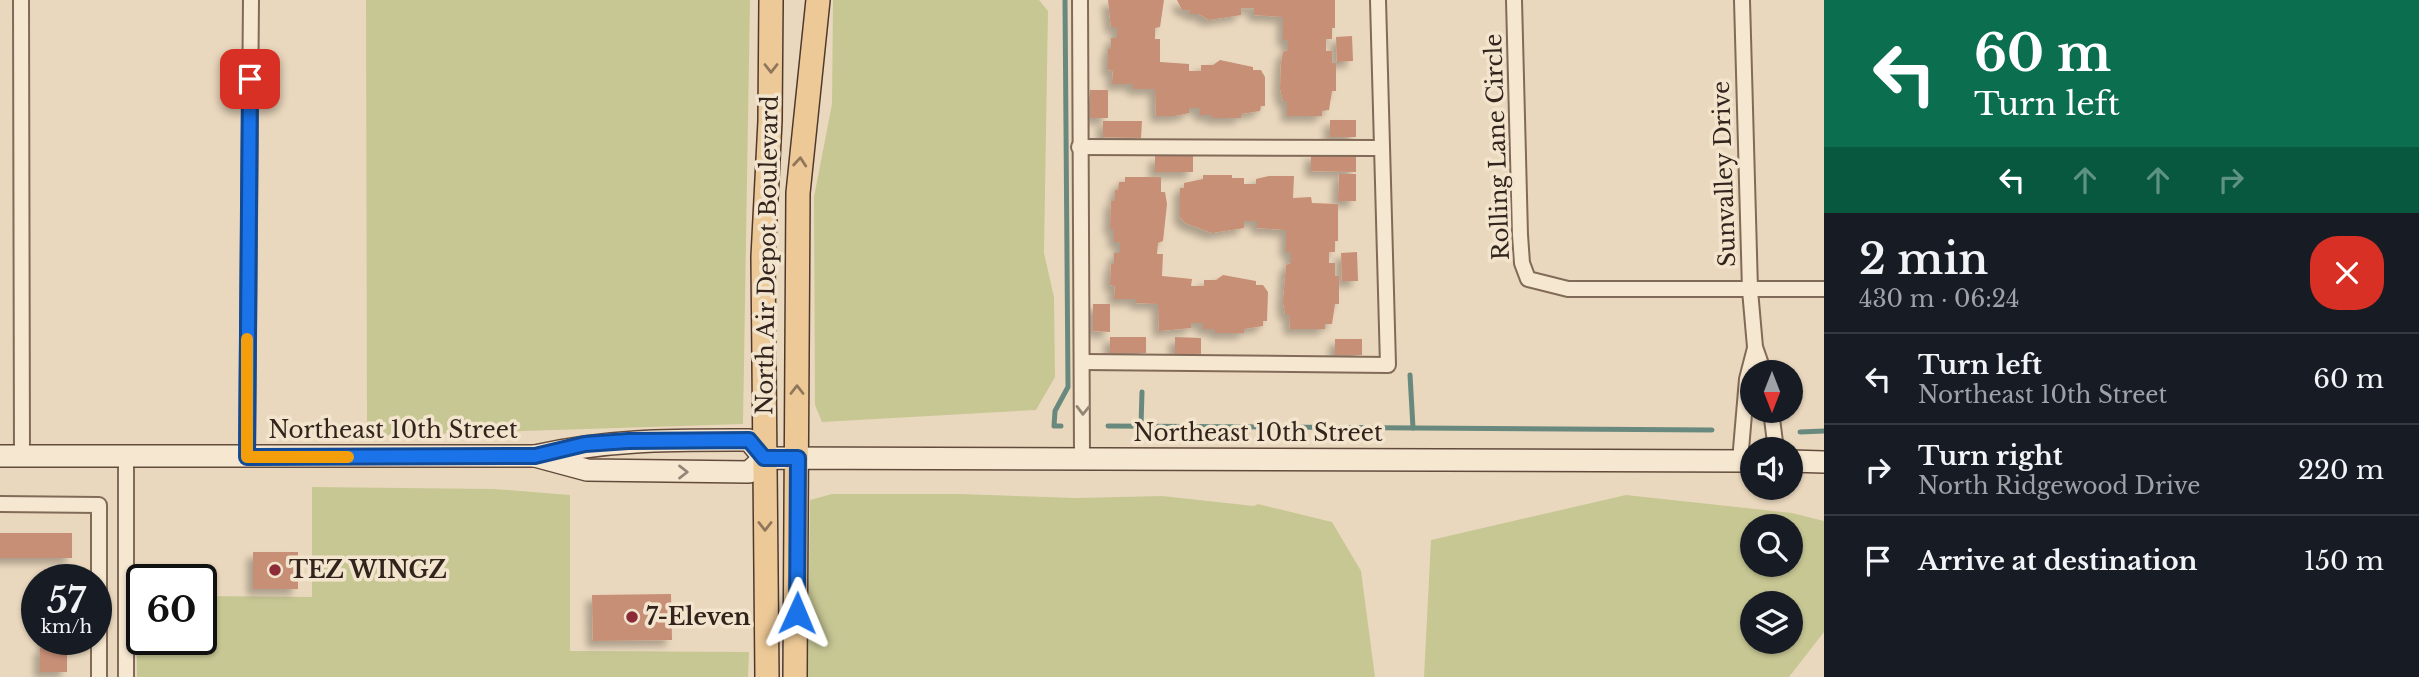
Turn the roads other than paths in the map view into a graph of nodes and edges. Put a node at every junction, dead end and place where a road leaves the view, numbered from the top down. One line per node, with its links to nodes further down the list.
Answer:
1 (21, 0): 18 (street)
2 (251, 0): 21 (street)
3 (771, 0): 22 (main road, North Air Depot Boulevard, one-way to 22)
4 (818, 0): 23 (main road, North Air Depot Boulevard, one-way to 4)
5 (1080, 0): 9 (street)
6 (1378, 0): 10 (street)
7 (1514, 0): 12 (street, Rolling Lane Circle)
8 (1742, 0): 12 (street, Sunvalley Drive)
9 (1079, 147): 10 (street); 15 (street)
10 (1382, 148): 15 (street)
11 (1824, 289): 12 (street)
12 (1749, 290): 13 (street, Sunvalley Drive)
13 (1755, 347): 14 (street, Sunvalley Drive); 16 (street, Sunvalley Drive)
14 (1760, 360)
15 (1084, 362): 24 (street, one-way to 24)
16 (1746, 437)
17 (0, 456): 18 (main road, Northeast 10th Street)
18 (22, 456): 20 (main road, Northeast 10th Street)
19 (535, 456): 21 (main road, Northeast 10th Street); 22 (main road, Northeast 10th Street, one-way to 22); 22 (main road, Northeast 10th Street)
20 (126, 457): 21 (main road, Northeast 10th Street); 30 (street)
21 (247, 457)
22 (764, 458): 23 (main road, Northeast 10th Street); 31 (main road, North Air Depot Boulevard, one-way to 31)
23 (798, 458): 24 (main road, Northeast 10th Street); 32 (main road, North Air Depot Boulevard)
24 (1082, 458): 25 (main road, Northeast 10th Street)
25 (1740, 461)
26 (1803, 461): 27 (main road)
27 (1824, 461)
28 (0, 504): 29 (street)
29 (99, 677)
30 (126, 677)
31 (766, 677)
32 (795, 677)

